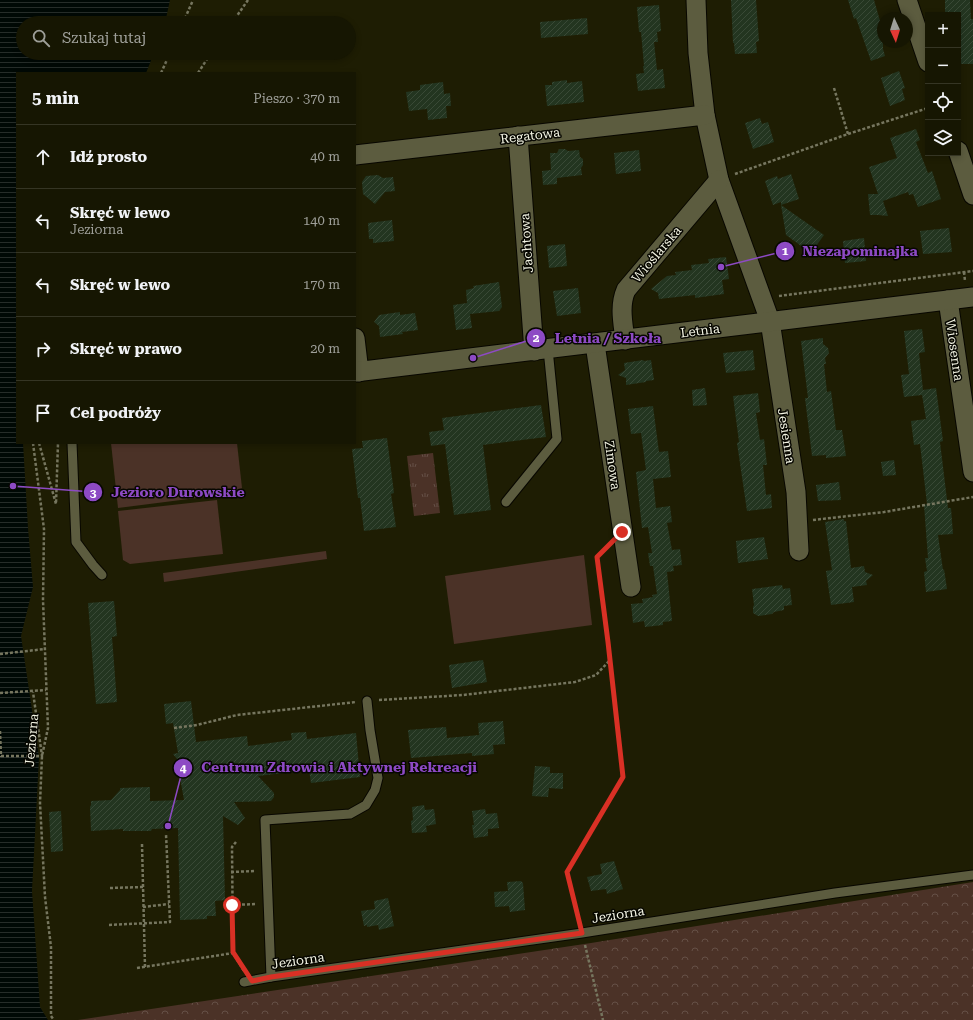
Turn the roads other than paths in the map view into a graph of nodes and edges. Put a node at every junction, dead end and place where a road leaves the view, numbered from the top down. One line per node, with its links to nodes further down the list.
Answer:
1 (696, 0): 4 (street)
2 (907, 0): 3 (street)
3 (925, 53)
4 (705, 115): 5 (street, Regatowa); 8 (street)
5 (518, 136): 6 (street, Regatowa); 15 (street, Jachtowa)
6 (356, 155)
7 (960, 156): 9 (street)
8 (719, 180): 12 (street); 13 (street, Wioślarska)
9 (973, 195)
10 (973, 297): 11 (street, Letnia)
11 (948, 300): 12 (street, Letnia); 19 (street, Wiosenna)
12 (770, 321): 13 (street, Letnia); 21 (street, Jesienna)
13 (625, 340): 14 (street, Letnia)
14 (595, 344): 15 (street, Letnia); 23 (street, Zimowa)
15 (541, 350): 17 (street, Letnia); 20 (lane)
16 (356, 355): 17 (street)
17 (357, 372)
18 (72, 444): 22 (lane)
19 (973, 472)
20 (506, 502)
21 (800, 552)
22 (102, 575)
23 (632, 587)
24 (367, 701): 26 (lane)
25 (973, 875): 26 (lane, Jeziorna)
26 (271, 977): 27 (lane, Jeziorna)
27 (248, 981)

